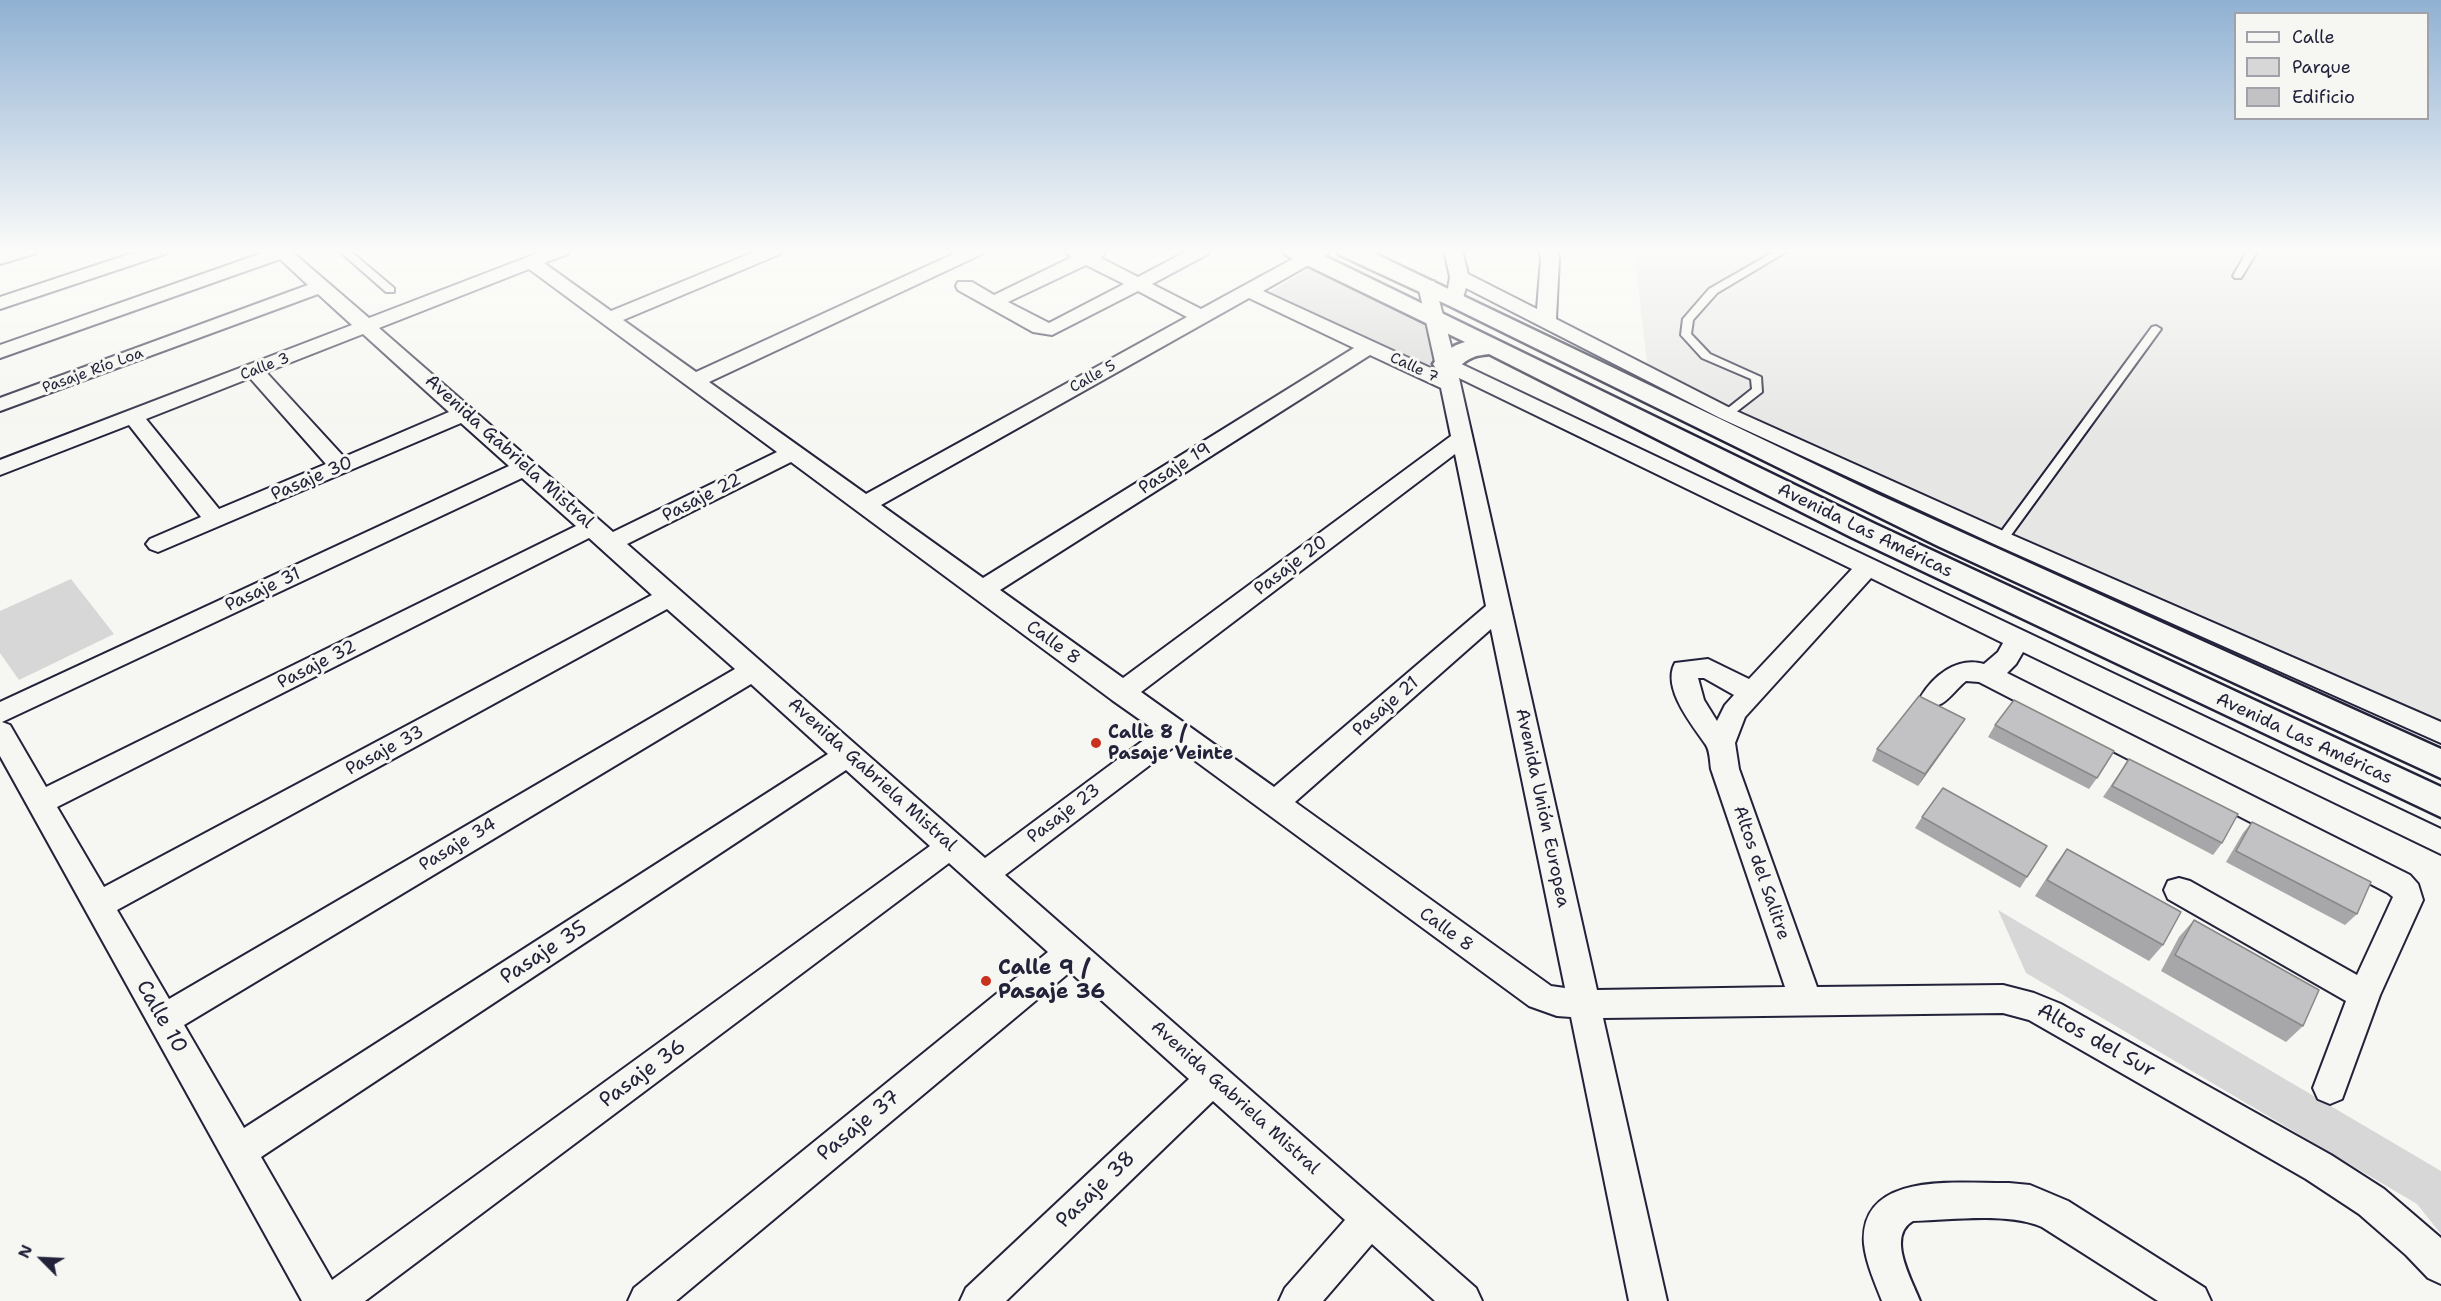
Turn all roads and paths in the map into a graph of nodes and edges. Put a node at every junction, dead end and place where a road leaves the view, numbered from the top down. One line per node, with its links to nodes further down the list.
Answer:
1 (115, 311): 26 (street)
2 (255, 311): 30 (street, Pasaje Río Loa)
3 (347, 311): 22 (street, Avenida Gabriela Mistral)
4 (406, 311): 22 (street, Calle 3)
5 (598, 311): 20 (street, Calle 8)
6 (629, 311): 20 (street)
7 (845, 311): 29 (street)
8 (1009, 311): 9 (street)
9 (1087, 311)
10 (1191, 311): 19 (street)
11 (1212, 311): 19 (street, Calle 5)
12 (1291, 311): 25 (street, Calle 7)
13 (1449, 311): 28 (street, Avenida Unión Europea)
14 (1461, 311): 24 (main road, Avenida Las Américas)
15 (1479, 311): 60 (main road, Avenida Las Américas)
16 (1507, 311): 21 (street)
17 (1547, 311): 21 (street)
18 (1695, 311): 32 (lane)
19 (1202, 316): 39 (street, Calle 5)
20 (609, 319): 29 (street, Calle 8)
21 (1546, 320): 32 (street)
22 (367, 326): 27 (street, Calle 3); 31 (street, Avenida Gabriela Mistral)
23 (2156, 329): 42 (lane)
24 (1493, 346): 28 (main road); 62 (main road, Avenida Las Américas)
25 (1369, 347): 28 (street, Calle 7); 45 (street, Pasaje 19)
26 (0, 352)
27 (254, 371): 33 (street, Calle 3); 36 (street)
28 (1448, 374): 34 (street, Avenida Unión Europea); 44 (street, Avenida Las Américas)
29 (694, 381): 35 (street, Calle 8)
30 (0, 405)
31 (465, 413): 36 (street, Pasaje 30); 37 (street, Avenida Gabriela Mistral)
32 (1727, 414): 42 (street)
33 (134, 417): 38 (street, Calle 3); 40 (street)
34 (1461, 438): 47 (street, Avenida Unión Europea); 52 (street, Pasaje 20)
35 (792, 453): 39 (street, Calle 8); 41 (street, Pasaje 22)
36 (341, 467): 40 (street, Pasaje 30)
37 (526, 467): 41 (street, Avenida Gabriela Mistral); 54 (street, Pasaje 31)
38 (0, 468)
39 (863, 505): 45 (street, Calle 8)
40 (215, 520): 43 (street, Pasaje 30)
41 (602, 535): 46 (street, Avenida Gabriela Mistral); 61 (street, Pasaje 32)
42 (2002, 539): 57 (street)
43 (158, 544)
44 (1868, 567): 48 (street, Avenida Las Américas); 51 (street)
45 (981, 591): 52 (street, Calle 8)
46 (671, 596): 49 (street, Avenida Gabriela Mistral); 68 (street, Pasaje 33)
47 (1498, 609): 63 (street, Pasaje 21); 72 (street, Avenida Unión Europea)
48 (2018, 639): 50 (street); 64 (street, Avenida Las Américas)
49 (754, 670): 59 (street, Avenida Gabriela Mistral); 73 (street, Pasaje 34)
50 (1988, 675): 53 (street); 70 (street)
51 (1751, 692): 58 (street); 58 (street)
52 (1121, 693): 56 (street, Calle 8)
53 (1933, 698)
54 (0, 713)
55 (0, 732): 61 (street, Calle 10)
56 (1174, 732): 63 (street, Calle 8); 66 (street, Pasaje 23)
57 (2441, 733)
58 (1721, 743): 71 (street, Altos del Salitre)
59 (849, 754): 65 (street, Avenida Gabriela Mistral); 76 (street, Pasaje 35)
60 (2441, 764)
61 (40, 803): 68 (street, Calle 10)
62 (2441, 803)
63 (1274, 804): 72 (street, Calle 8)
64 (2441, 842)
65 (951, 846): 66 (street, Avenida Gabriela Mistral); 80 (street, Pasaje 36)
66 (984, 875): 69 (street, Avenida Gabriela Mistral)
67 (2179, 890): 70 (street)
68 (98, 905): 73 (street, Calle 10)
69 (1071, 952): 74 (street, Avenida Gabriela Mistral); 81 (street, Pasaje 37)
70 (2364, 995): 75 (street)
71 (1806, 1002): 72 (street, Altos del Sur); 78 (street, Altos del Sur)
72 (1584, 1004): 85 (street, Avenida Unión Europea)
73 (163, 1020): 76 (street, Calle 10)
74 (1213, 1078): 77 (street, Avenida Gabriela Mistral); 82 (street, Pasaje 38)
75 (2330, 1088)
76 (238, 1152): 79 (street, Calle 10)
77 (1370, 1219): 83 (street); 84 (street, Avenida Gabriela Mistral)
78 (2441, 1265)
79 (323, 1301)
80 (334, 1301)
81 (647, 1301)
82 (979, 1301)
83 (1298, 1301)
84 (1463, 1301)
85 (1648, 1301)
86 (1901, 1301): 87 (street)
87 (2192, 1301)

